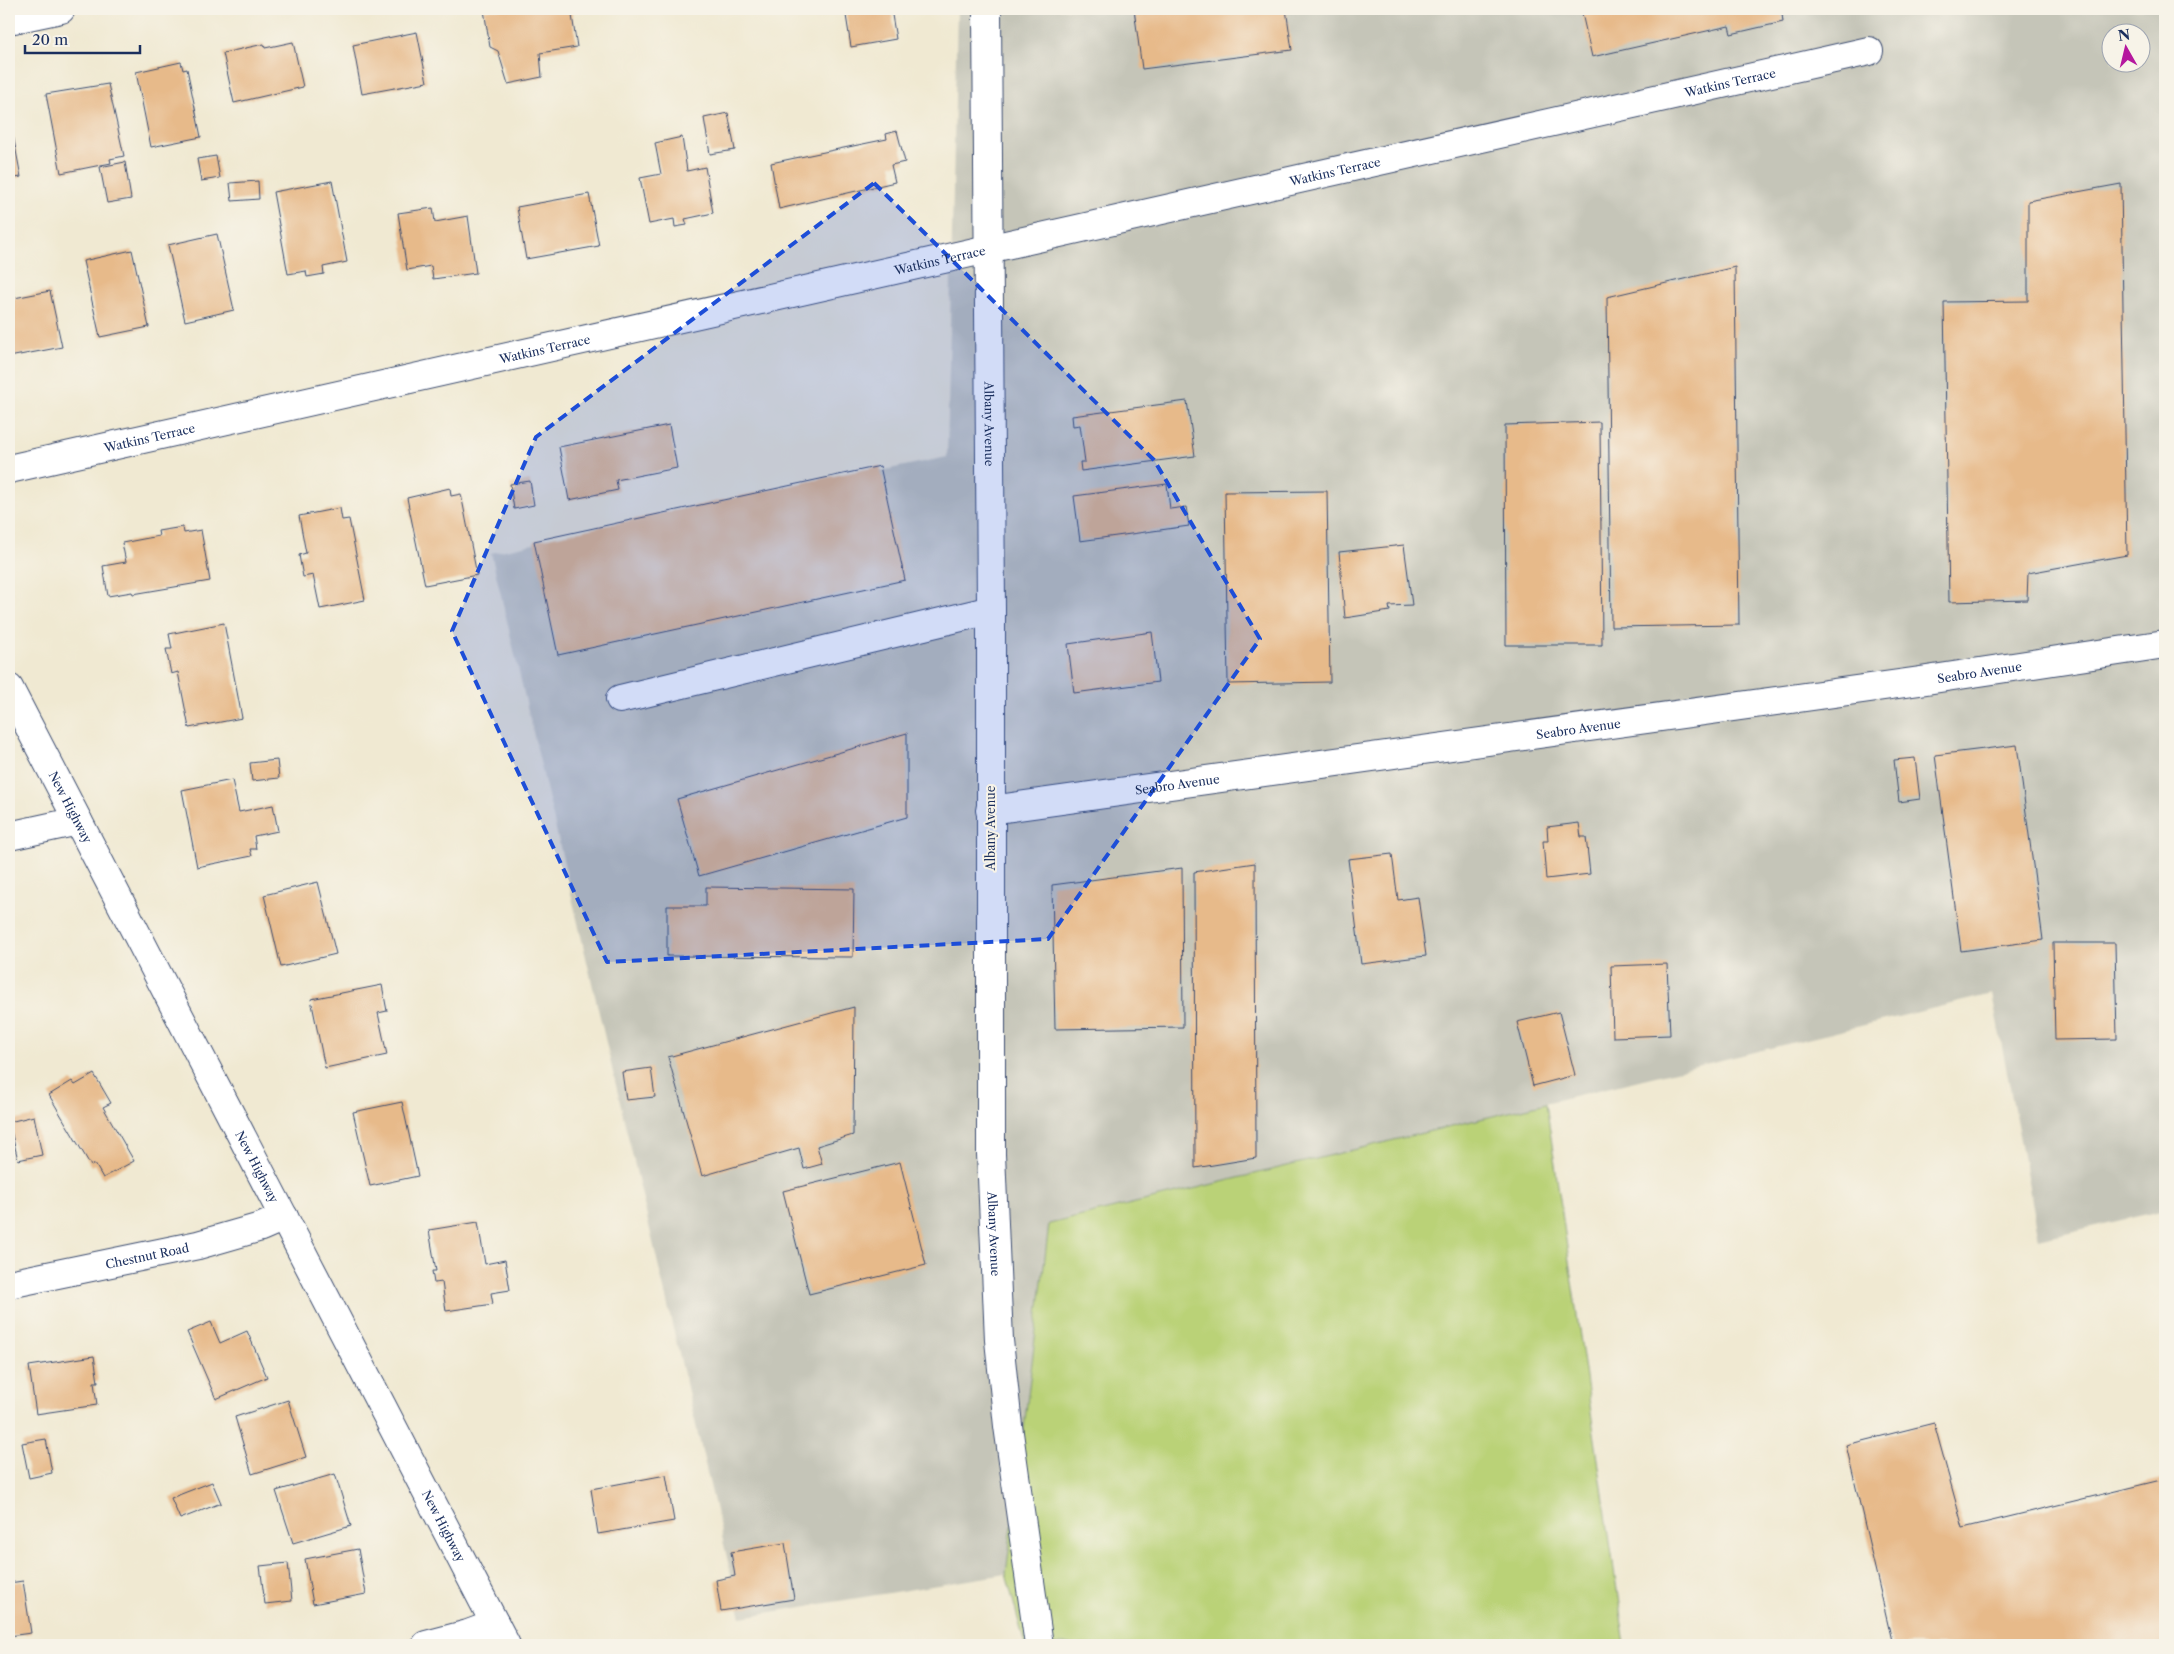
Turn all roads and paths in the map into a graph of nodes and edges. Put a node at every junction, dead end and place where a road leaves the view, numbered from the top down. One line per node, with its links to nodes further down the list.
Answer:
1 (61, 9): 3 (street)
2 (987, 9): 5 (street, Albany Avenue)
3 (9, 20)
4 (1869, 51): 5 (street, Watkins Terrace)
5 (989, 248): 6 (street, Watkins Terrace); 7 (street, Albany Avenue)
6 (9, 469)
7 (991, 610): 10 (street); 11 (street, Albany Avenue)
8 (2165, 644): 11 (street, Seabro Avenue)
9 (9, 688): 12 (street, New Highway)
10 (620, 699)
11 (990, 810): 18 (street, Albany Avenue)
12 (78, 821): 13 (street); 14 (street, New Highway)
13 (9, 836)
14 (284, 1217): 15 (street, Chestnut Road); 16 (street, New Highway)
15 (9, 1284)
16 (500, 1634): 17 (street)
17 (426, 1645)
18 (1038, 1645)

